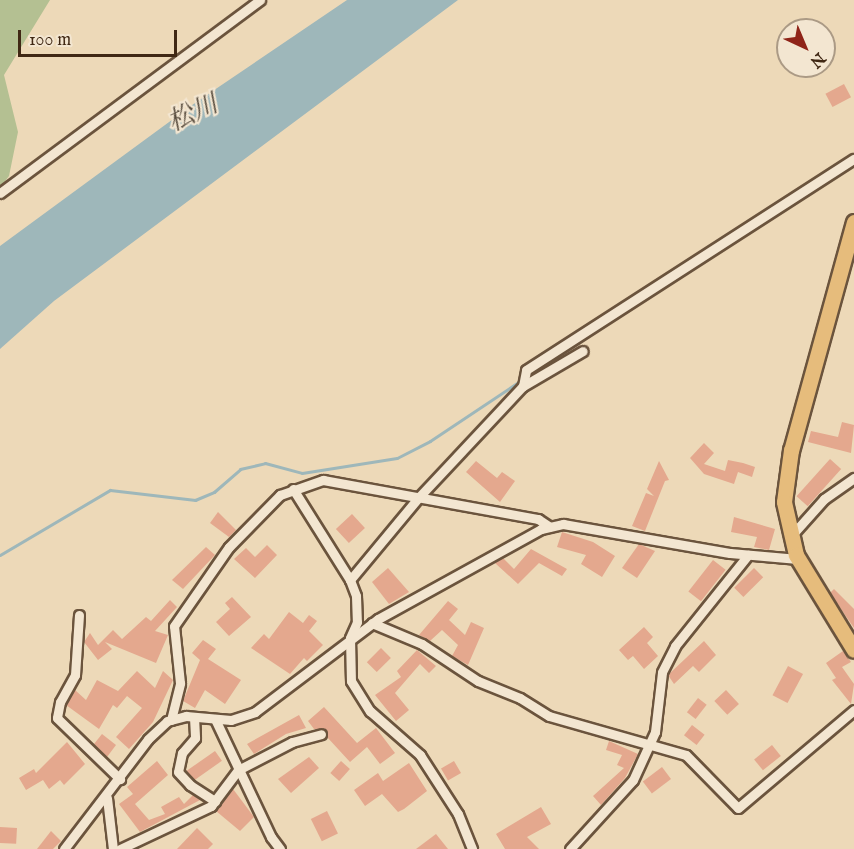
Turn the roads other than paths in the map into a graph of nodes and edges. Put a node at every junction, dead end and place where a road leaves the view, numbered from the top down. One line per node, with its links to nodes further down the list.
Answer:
1 (260, 0): 3 (street)
2 (854, 159): 6 (street)
3 (0, 193)
4 (854, 222): 11 (main road)
5 (583, 351): 6 (street)
6 (523, 386): 9 (street)
7 (854, 478): 11 (street)
8 (292, 489): 9 (street); 14 (street); 22 (street)
9 (420, 497): 10 (street); 14 (street)
10 (550, 527): 12 (street); 16 (street)
11 (791, 536): 13 (main road)
12 (748, 555): 13 (street); 24 (street)
13 (798, 559): 18 (main road)
14 (350, 580): 17 (street)
15 (79, 615): 26 (street)
16 (372, 623): 17 (street); 24 (street)
17 (350, 638): 21 (street); 33 (street)
18 (854, 650)
19 (854, 710): 24 (street)
20 (194, 717): 21 (street); 22 (street); 28 (street)
21 (215, 719): 25 (street)
22 (171, 720): 26 (street)
23 (321, 734): 25 (street)
24 (650, 746): 34 (street)
25 (238, 770): 28 (street); 32 (street)
26 (120, 779): 27 (street)
27 (106, 798): 29 (street); 30 (street)
28 (215, 801): 31 (street)
29 (64, 849)
30 (113, 849)
31 (120, 849)
32 (280, 849)
33 (472, 849)
34 (570, 849)

